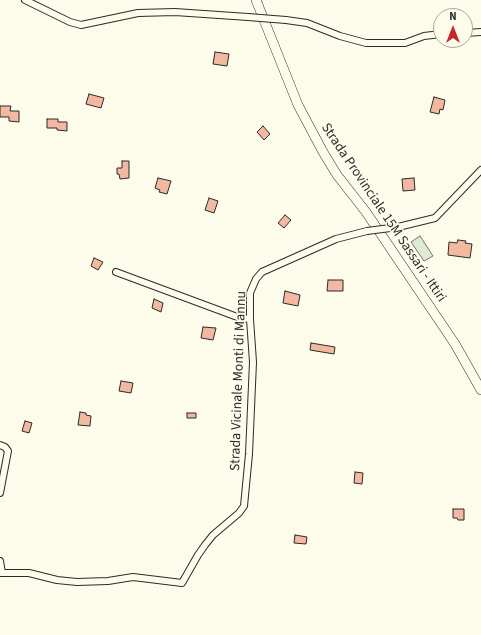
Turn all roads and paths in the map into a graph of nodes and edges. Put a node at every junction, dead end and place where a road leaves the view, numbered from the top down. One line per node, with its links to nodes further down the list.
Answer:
1 (25, 0): 3 (street, bridge)
2 (256, 0): 7 (main road, Strada Provinciale 15M Sassari - Ittiri)
3 (433, 35)
4 (481, 170): 6 (street, Strada Vicinale Monti di Mannu, bridge)
5 (116, 272): 6 (street)
6 (250, 319): 11 (street, Strada Vicinale Monti di Mannu)
7 (481, 390)
8 (0, 445): 9 (street)
9 (0, 493)
10 (0, 561): 11 (street)
11 (1, 573)

